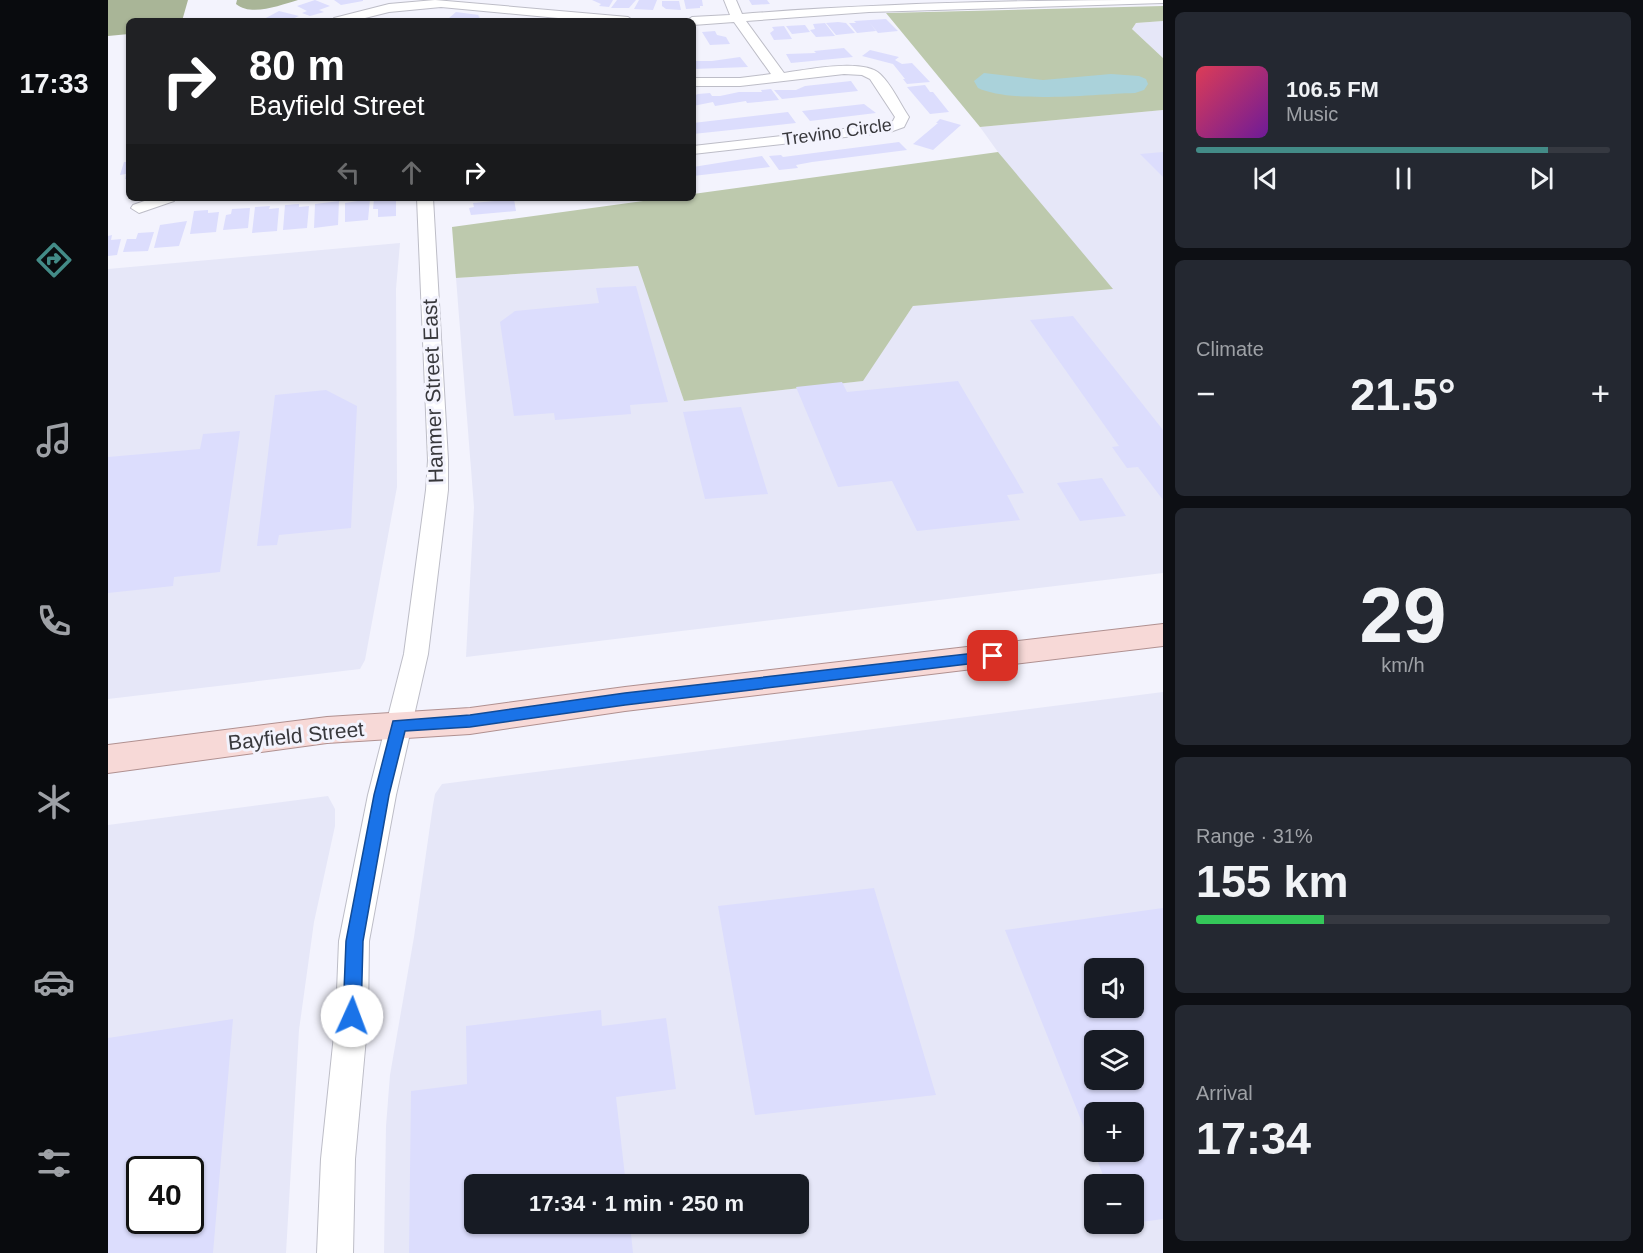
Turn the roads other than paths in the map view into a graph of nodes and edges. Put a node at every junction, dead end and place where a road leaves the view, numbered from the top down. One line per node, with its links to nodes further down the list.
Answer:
1 (524, 0): 5 (street)
2 (730, 0): 9 (street)
3 (1160, 0): 4 (street)
4 (964, 3): 9 (street)
5 (515, 10): 6 (street); 7 (street); 8 (street)
6 (350, 18)
7 (508, 18)
8 (597, 18)
9 (738, 19): 10 (street); 11 (street)
10 (696, 21)
11 (779, 76): 12 (street, Trevino Circle); 13 (street, Trevino Circle)
12 (696, 82)
13 (696, 150)
14 (159, 201): 16 (street)
15 (425, 201): 18 (street, Hanmer Street East)
16 (139, 208)
17 (1163, 635): 18 (main road, Bayfield Street)
18 (399, 726): 19 (main road, Bayfield Street); 20 (street, Hanmer Street East)
19 (108, 759)
20 (335, 1253)

